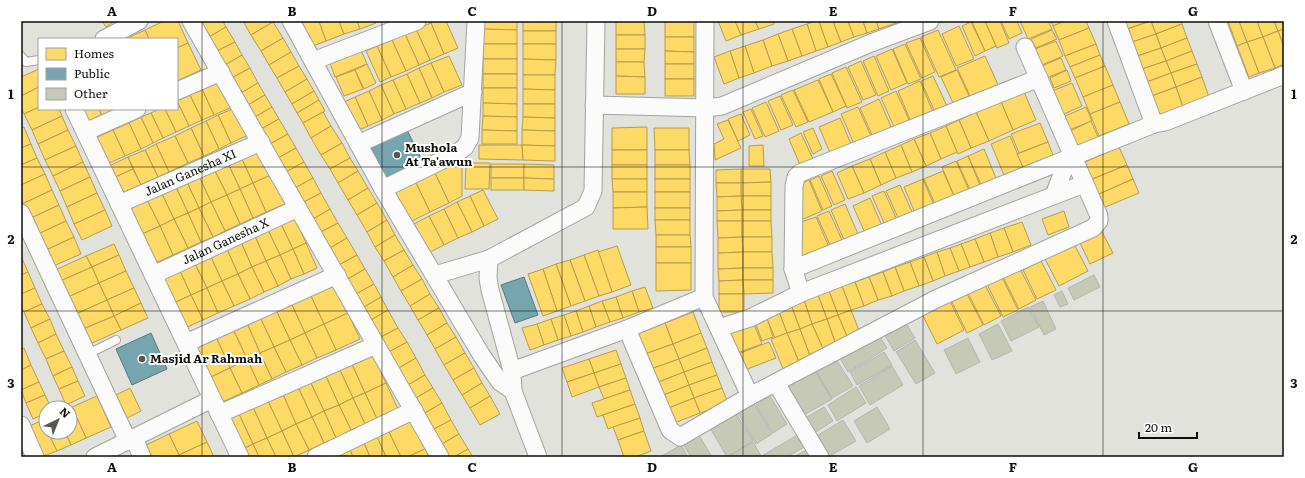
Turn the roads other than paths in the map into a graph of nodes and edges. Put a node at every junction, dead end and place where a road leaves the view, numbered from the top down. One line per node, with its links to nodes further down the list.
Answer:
1 (139, 21): 11 (street)
2 (192, 21): 16 (street)
3 (291, 21): 15 (street)
4 (418, 21): 15 (street)
5 (476, 21): 21 (street)
6 (596, 21): 22 (street)
7 (705, 21): 23 (street)
8 (930, 21): 23 (street)
9 (1116, 21): 26 (street)
10 (1217, 21): 20 (street)
11 (106, 38)
12 (1025, 47): 18 (street)
13 (21, 56): 14 (lane)
14 (38, 60)
15 (313, 61): 29 (street)
16 (221, 72): 19 (street); 28 (street)
17 (1284, 75): 20 (street)
18 (1039, 78): 30 (street); 38 (street)
19 (178, 91)
20 (1244, 91): 26 (street)
21 (473, 92): 29 (street); 32 (street)
22 (594, 105): 23 (street); 37 (street)
23 (706, 108): 43 (street)
24 (74, 110): 27 (street)
25 (135, 110): 27 (street)
26 (1154, 124): 30 (street)
27 (85, 132): 34 (street)
28 (261, 142): 34 (street, Jalan Ganesha XI); 35 (street)
29 (358, 144): 32 (street)
30 (1070, 158): 31 (street); 33 (street); 38 (street)
31 (1084, 184): 33 (street); 51 (street)
32 (383, 189): 41 (street)
33 (1054, 195): 42 (street)
34 (119, 204): 40 (street)
35 (298, 208): 39 (street); 40 (street, Jalan Ganesha X)
36 (21, 212): 49 (street)
37 (489, 258): 41 (street); 50 (street)
38 (793, 269): 42 (street)
39 (337, 274): 47 (street); 48 (street)
40 (153, 275): 47 (street)
41 (434, 275): 52 (street)
42 (801, 293): 44 (street)
43 (704, 297): 44 (street); 45 (street)
44 (719, 328): 53 (street)
45 (627, 329): 50 (street); 53 (street)
46 (116, 340): 49 (lane)
47 (186, 343): 54 (street)
48 (376, 345): 54 (street); 55 (street)
49 (88, 354): 57 (street)
50 (512, 371): 52 (street)
51 (776, 383): 53 (street); 65 (street)
52 (513, 391): 64 (street)
53 (750, 396)
54 (215, 406): 57 (street); 61 (street)
55 (414, 410): 62 (street); 63 (street)
56 (21, 425): 58 (street)
57 (131, 439): 59 (street); 60 (street)
58 (35, 457)
59 (95, 457)
60 (142, 457)
61 (240, 457)
62 (316, 457)
63 (440, 457)
64 (538, 457)
65 (820, 457)

